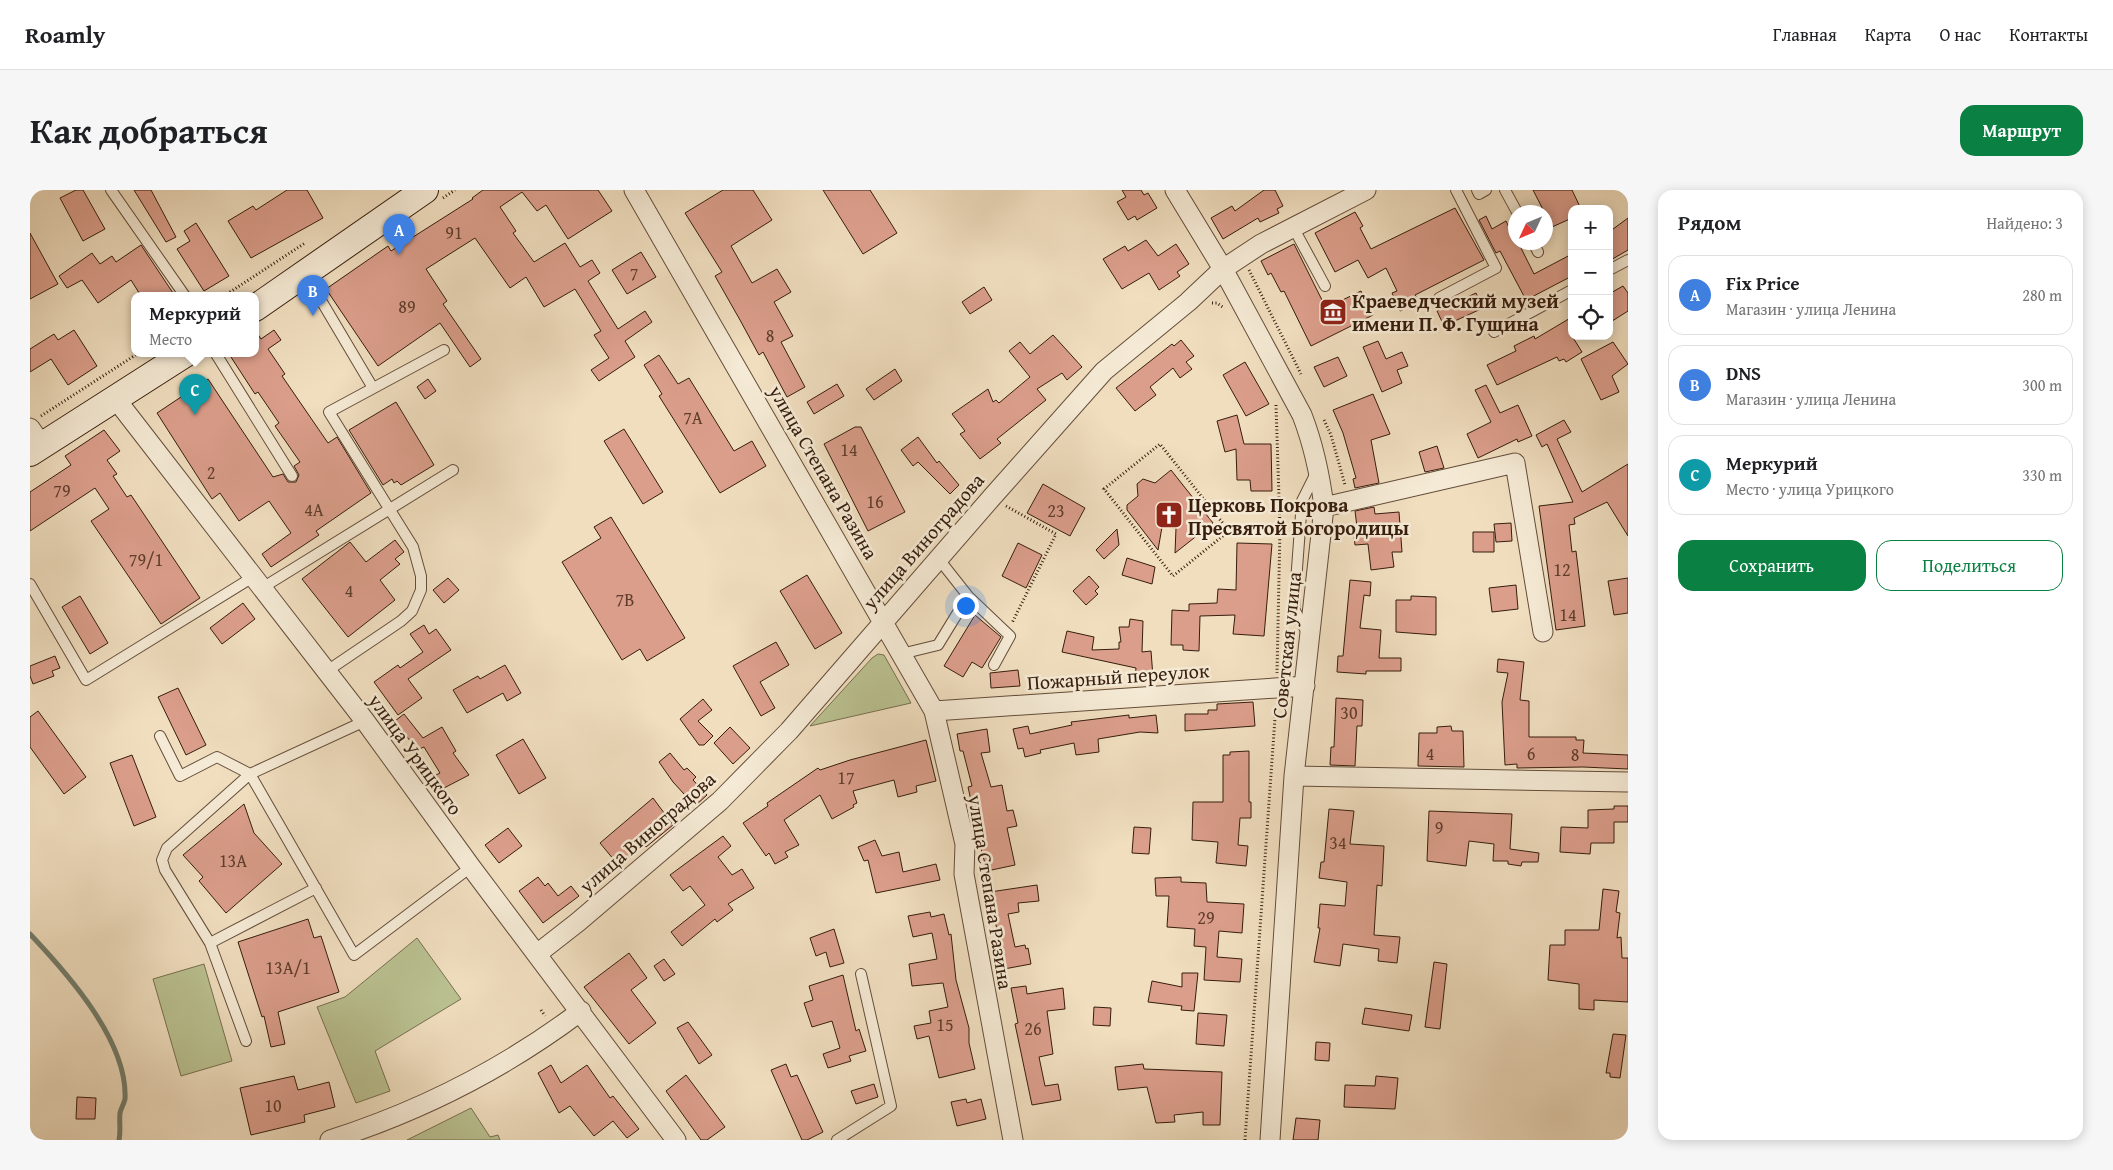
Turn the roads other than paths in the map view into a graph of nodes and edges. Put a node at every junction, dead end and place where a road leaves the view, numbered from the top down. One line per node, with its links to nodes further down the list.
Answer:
1 (111, 190): 17 (lane)
2 (425, 190): 15 (main road)
3 (634, 190): 37 (street, улица Степана Разина)
4 (1175, 190): 14 (street, Советская улица)
5 (1366, 190): 11 (street, улица Виноградова)
6 (1456, 190): 19 (lane)
7 (1477, 190): 8 (lane)
8 (1486, 190)
9 (1506, 190): 10 (lane)
10 (1514, 205)
11 (1293, 227): 14 (street, улица Виноградова); 16 (lane)
12 (1628, 260): 13 (lane)
13 (1613, 268)
14 (1223, 269): 28 (street, Советская улица); 33 (street, улица Виноградова)
15 (306, 275): 20 (main road); 25 (lane)
16 (1325, 286)
17 (182, 292)
18 (1568, 292): 21 (lane)
19 (1439, 298)
20 (259, 305)
21 (1494, 332)
22 (444, 350): 25 (lane)
23 (180, 357): 26 (main road)
24 (218, 357): 30 (lane)
25 (373, 388): 32 (lane)
26 (115, 398): 27 (main road); 34 (street, улица Урицкого)
27 (35, 436)
28 (1319, 468): 31 (street, Советская улица); 39 (lane)
29 (453, 470): 32 (lane)
30 (292, 476)
31 (1324, 507): 38 (street); 39 (street, Советская улица)
32 (390, 508): 34 (lane); 42 (lane)
33 (938, 558): 36 (lane); 37 (street, улица Виноградова)
34 (257, 582): 35 (lane); 42 (street, улица Урицкого)
35 (30, 584)
36 (968, 596): 40 (lane); 41 (lane)
37 (883, 622): 40 (street, улица Степана Разина); 53 (street, улица Виноградова)
38 (1544, 632)
39 (1310, 638): 43 (street, Советская улица)
40 (901, 654): 44 (street, улица Степана Разина)
41 (994, 665)
42 (327, 671): 45 (street, улица Урицкого)
43 (1305, 686): 44 (street, Пожарный переулок); 48 (street, Советская улица)
44 (934, 711): 60 (street, улица Степана Разина)
45 (365, 721): 47 (lane); 50 (street, улица Урицкого)
46 (160, 736): 47 (lane)
47 (250, 774): 51 (lane); 52 (lane)
48 (1294, 776): 49 (street); 61 (street, Советская улица)
49 (1628, 782)
50 (471, 867): 51 (lane); 53 (street, улица Урицкого)
51 (316, 888): 52 (lane)
52 (210, 943): 56 (lane)
53 (537, 954): 55 (street, улица Урицкого)
54 (861, 974): 59 (lane)
55 (581, 1011): 57 (street); 58 (street, улица Урицкого)
56 (246, 1041)
57 (330, 1140)
58 (676, 1140)
59 (837, 1140)
60 (1013, 1140)
61 (1270, 1140)

